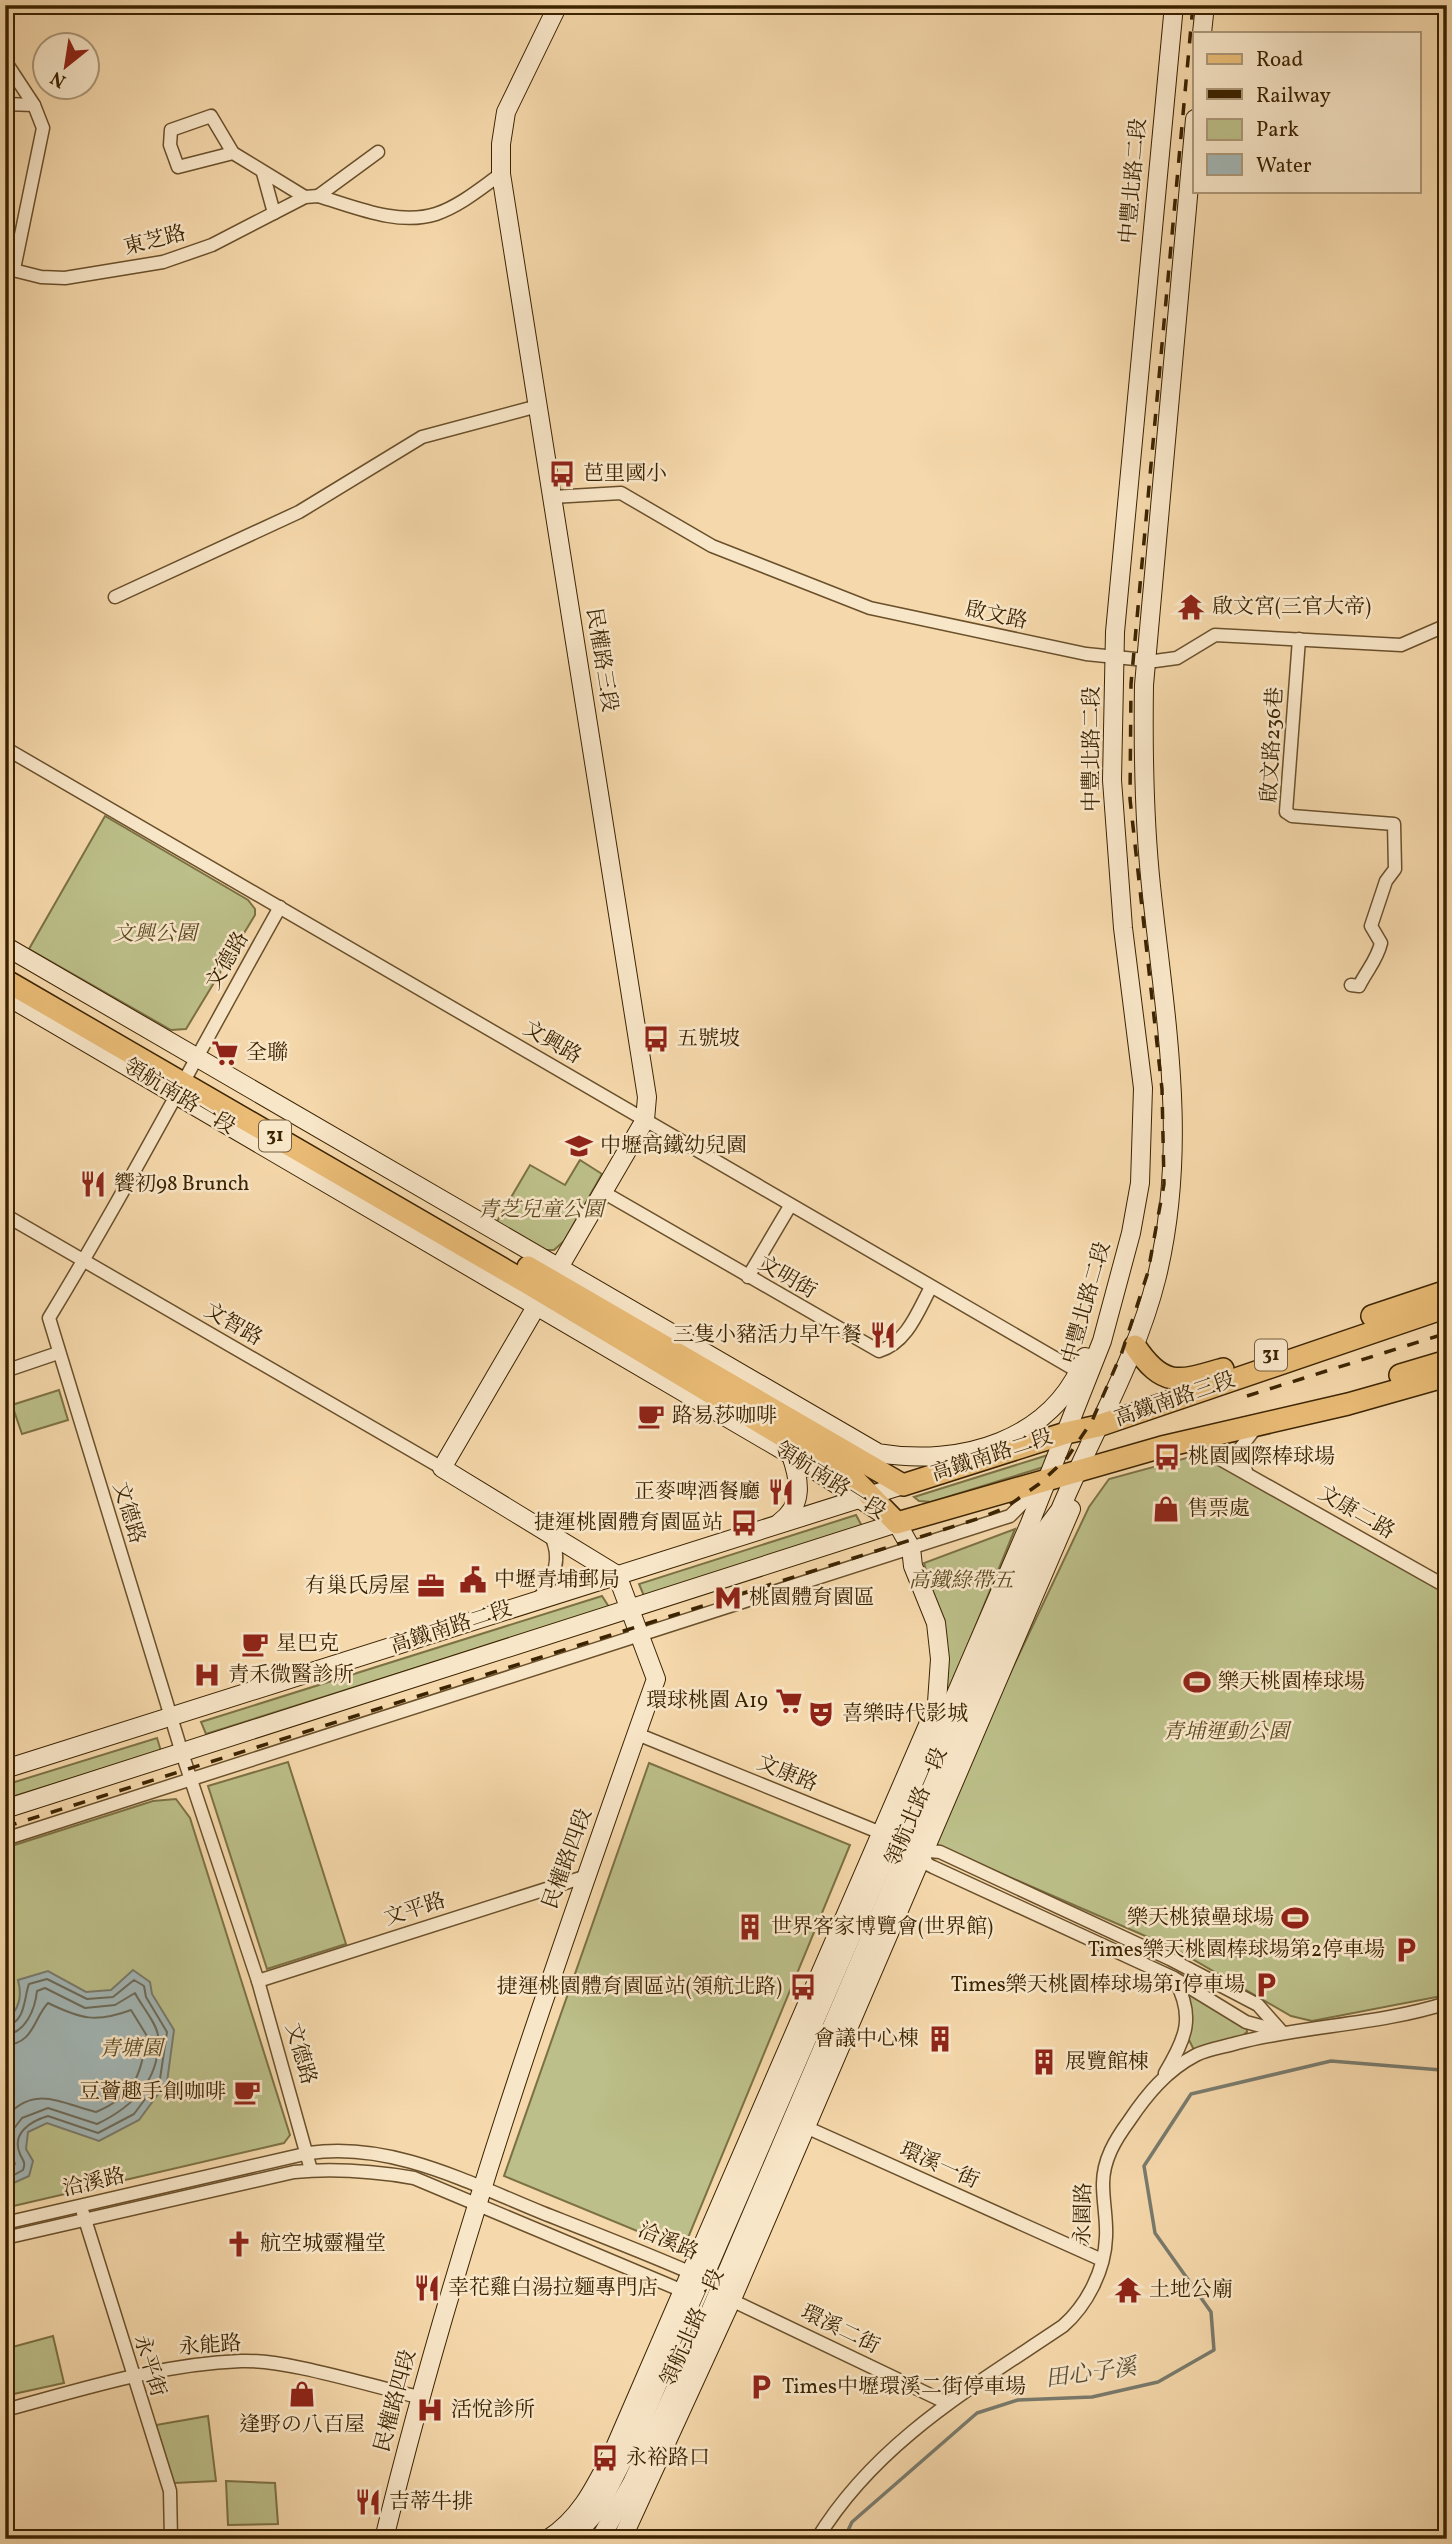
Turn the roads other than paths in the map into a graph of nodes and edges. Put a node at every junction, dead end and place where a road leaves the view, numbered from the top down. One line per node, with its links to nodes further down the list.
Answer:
1 (558, 5): 12 (street, 民權路三段)
2 (1174, 5): 21 (street, 中豐北路二段)
3 (1205, 5): 4 (street)
4 (1202, 32)
5 (5, 61): 7 (street, 東芝路)
6 (5, 104): 7 (street)
7 (34, 105): 15 (street, 東芝路)
8 (1193, 140): 22 (street)
9 (378, 152): 13 (street, 東芝路)
10 (233, 153): 10 (street); 11 (street)
11 (263, 173): 13 (street); 14 (street)
12 (501, 174): 13 (street); 16 (street, 民權路三段)
13 (312, 197): 14 (street, 東芝路)
14 (274, 212): 15 (street, 東芝路)
15 (10, 268)
16 (538, 406): 17 (street, 民權路三段); 18 (street)
17 (552, 497): 21 (street, 啟文路); 31 (street, 民權路三段)
18 (114, 597)
19 (1447, 625): 20 (street, 啟文路)
20 (1299, 639): 22 (street, 啟文路); 28 (street, 啟文路236巷)
21 (1115, 656): 22 (street, 啟文路); 54 (street, 中豐北路二段)
22 (1146, 662): 42 (street)
23 (5, 748): 24 (street, 文興路)
24 (280, 907): 30 (street, 文德路); 31 (street, 文興路)
25 (5, 946): 30 (street, 領航南路一段 / 31)
26 (5, 965): 30 (main road, 領航南路一段 / 31)
27 (5, 980): 30 (main road, 領航南路一段 / 31)
28 (1351, 985)
29 (5, 995): 30 (street, 領航南路一段 / 31)
30 (187, 1077): 35 (street, 文德路); 37 (main road, 領航南路一段 / 31); 37 (street, 領航南路一段 / 31)
31 (645, 1120): 32 (street); 33 (street, 文興路)
32 (603, 1192): 36 (street, 文明街); 37 (street)
33 (790, 1206): 36 (street); 38 (street, 文興路)
34 (5, 1214): 35 (street, 文智路)
35 (84, 1260): 43 (street, 文德路); 58 (street, 文智路)
36 (748, 1277): 38 (street, 文明街)
37 (548, 1287): 51 (street, 領航南路一段 / 31); 56 (street, 領航南路一段 / 31); 57 (main road, 領航南路一段 / 31); 58 (street); 63 (main road, 領航南路一段 / 31)
38 (931, 1287): 48 (street, 文興路)
39 (1447, 1291): 45 (main road, 高鐵南路三段 / 31)
40 (1447, 1307): 50 (main road, 高鐵南路三段 / 31)
41 (1094, 1331): 48 (street, 高鐵南路二段)
42 (1135, 1346): 46 (main road); 52 (street)
43 (58, 1353): 47 (street); 74 (street, 文德路)
44 (1447, 1360): 55 (main road, 高鐵南路三段)
45 (1248, 1364): 46 (main road, 高鐵南路三段 / 31); 50 (main road)
46 (1223, 1369): 52 (main road, 高鐵南路三段 / 31)
47 (5, 1371)
48 (1079, 1372): 51 (street, 高鐵南路二段)
49 (1447, 1376): 53 (main road, 高鐵南路三段)
50 (1173, 1401): 52 (main road, 高鐵南路三段 / 31)
51 (814, 1416): 57 (street, 31)
52 (1098, 1426): 54 (main road, 高鐵南路二段 / 31); 59 (street)
53 (1257, 1426): 55 (main road, 高鐵南路三段); 60 (street)
54 (1066, 1433): 61 (street, 中豐北路二段); 62 (main road, 高鐵南路二段 / 31)
55 (1188, 1440): 59 (main road, 高鐵南路三段); 60 (street, 文康二路)
56 (791, 1455): 63 (street, 領航南路一段 / 31); 65 (street)
57 (856, 1457): 62 (main road, 31)
58 (442, 1468): 66 (street)
59 (1077, 1471): 61 (main road, 高鐵南路二段); 83 (street, 領航北路一段)
60 (1246, 1471): 69 (street, 文康二路)
61 (1048, 1478): 64 (main road, 高鐵南路二段); 67 (street, 高鐵南路二段); 76 (street, 領航北路一段)
62 (904, 1485): 63 (street, 高鐵南路二段)
63 (864, 1497): 64 (main road, 領航南路一段 / 31); 65 (street, 高鐵南路二段)
64 (897, 1523): 67 (street); 71 (street, 高鐵南路二段)
65 (776, 1525): 68 (street, 高鐵南路二段)
66 (549, 1534): 68 (street); 70 (street)
67 (911, 1548): 72 (street, 高鐵南路二段); 73 (street)
68 (617, 1575): 70 (street, 高鐵南路二段); 71 (street, 民權路四段)
69 (1447, 1587)
70 (537, 1601): 74 (street, 高鐵南路二段)
71 (630, 1609): 72 (street, 民權路四段); 77 (street, 高鐵南路二段)
72 (638, 1636): 75 (street, 民權路四段); 79 (street, 高鐵南路二段)
73 (936, 1706): 76 (street); 80 (street, 領航北路一段)
74 (171, 1716): 77 (street, 文德路); 78 (street, 高鐵南路二段)
75 (637, 1734): 83 (street, 文康路); 84 (street, 民權路四段)
76 (940, 1735): 80 (street); 83 (street, 領航北路一段)
77 (182, 1753): 79 (street, 文德路); 81 (street, 高鐵南路二段)
78 (5, 1769)
79 (191, 1779): 82 (street, 高鐵南路二段); 87 (street, 文德路)
80 (903, 1779): 83 (street, 領航北路一段)
81 (5, 1809)
82 (5, 1839)
83 (901, 1842): 85 (street, 文康路); 86 (street, 文康路); 91 (street, 領航北路一段); 91 (street, 領航北路一段)
84 (584, 1877): 87 (street, 文平路); 94 (street, 民權路四段)
85 (1170, 1959): 86 (street); 89 (street, 文康路)
86 (1174, 1978): 89 (street, 文康路); 90 (street)
87 (258, 1981): 92 (street, 文德路)
88 (1447, 2003): 89 (street, 永園路)
89 (1282, 2032): 90 (street, 永園路)
90 (1162, 2078): 99 (street, 永園路)
91 (782, 2117): 99 (street, 環溪一街); 100 (street, 領航北路一段); 102 (street, 領航北路一段)
92 (309, 2153): 93 (street, 文德路); 94 (street, 洽溪路); 95 (street, 洽溪路)
93 (311, 2170): 94 (street, 洽溪路); 96 (street, 洽溪路)
94 (479, 2196): 100 (street, 洽溪路); 101 (street, 洽溪路); 104 (street, 民權路四段)
95 (80, 2206): 96 (street, 永平街); 97 (street, 洽溪路)
96 (85, 2220): 98 (street, 洽溪路); 103 (street, 永平街)
97 (5, 2223)
98 (5, 2238)
99 (1102, 2260): 105 (street, 永園路)
100 (696, 2275): 101 (street, 領航北路一段); 102 (street, 洽溪路)
101 (688, 2293): 102 (street, 洽溪路); 107 (street, 領航北路一段)
102 (724, 2297): 105 (street, 環溪二街); 110 (street, 領航北路一段); 111 (street, 領航北路一段)
103 (131, 2376): 104 (street, 永能路); 106 (street, 永能路); 108 (street, 永平街)
104 (419, 2398): 109 (street, 民權路四段)
105 (947, 2403): 112 (street, 永園路)
106 (5, 2410)
107 (562, 2537)
108 (171, 2539)
109 (384, 2539)
110 (600, 2539)
111 (622, 2539)
112 (817, 2539)

